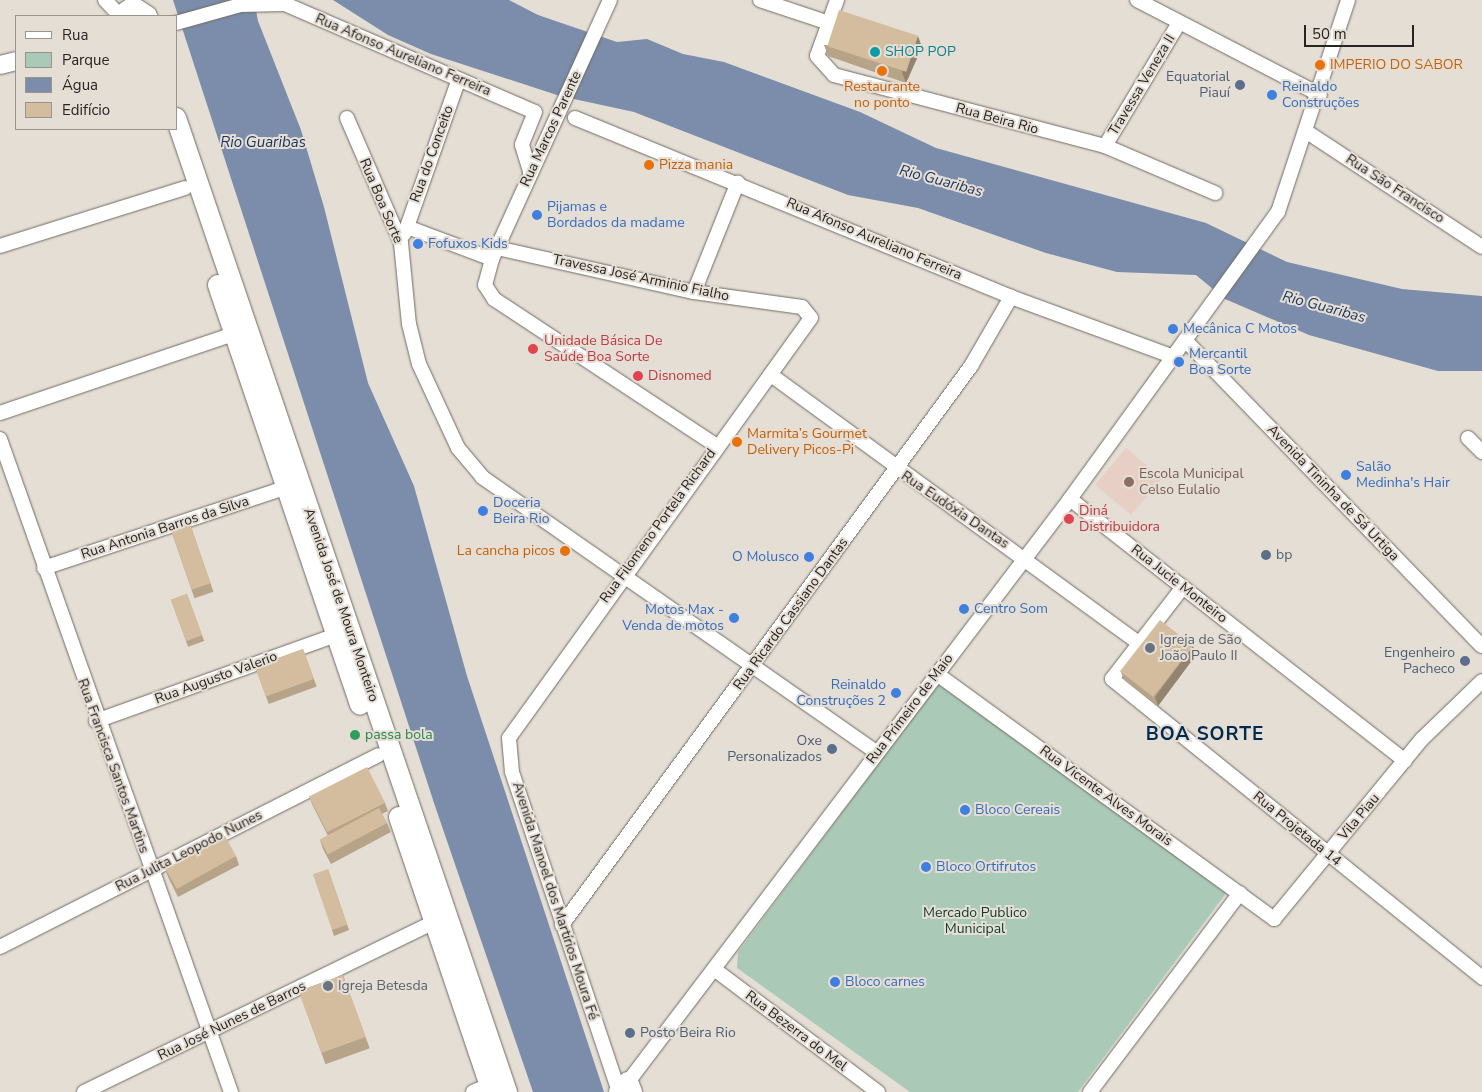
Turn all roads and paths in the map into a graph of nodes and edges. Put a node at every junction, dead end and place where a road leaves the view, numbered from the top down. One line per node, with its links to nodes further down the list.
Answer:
1 (105, 0): 9 (street)
2 (115, 0): 10 (main road)
3 (610, 0): 25 (street, Rua Marcos Parente)
4 (760, 0): 13 (street)
5 (837, 0): 13 (street)
6 (1137, 0): 14 (street)
7 (1348, 0): 18 (street, Rua Primeiro de Maio)
8 (142, 8): 11 (main road)
9 (119, 15)
10 (120, 15)
11 (121, 15)
12 (178, 22): 17 (street, Rua Afonso Aureliano Ferreira)
13 (826, 22): 24 (street, Rua Beira Rio)
14 (1179, 24): 18 (street); 24 (street, Travessa Veneza II)
15 (15, 61): 16 (street)
16 (0, 64)
17 (458, 80): 25 (street, Rua Afonso Aureliano Ferreira); 29 (street, Rua do Conceito)
18 (1320, 95): 23 (street, Rua Primeiro de Maio)
19 (347, 118): 30 (street, Rua Boa Sorte)
20 (575, 118): 26 (street, Rua Afonso Aureliano Ferreira)
21 (178, 124): 75 (main road, Avenida José de Moura Monteiro)
22 (166, 130): 27 (main road, Avenida José de Moura Monteiro)
23 (1307, 132): 32 (street, Rua São Francisco); 38 (street, Rua Primeiro de Maio)
24 (1105, 146): 28 (street, Rua Beira Rio)
25 (530, 174): 33 (street, Rua Marcos Parente)
26 (738, 182): 34 (street); 35 (street, Rua Afonso Aureliano Ferreira)
27 (185, 188): 31 (street); 37 (main road, Avenida José de Moura Monteiro)
28 (1215, 193)
29 (406, 227): 30 (street); 33 (street, Travessa José Arminio Fialho)
30 (401, 243): 51 (street, Rua Boa Sorte)
31 (0, 246)
32 (1482, 246)
33 (494, 253): 34 (street, Travessa José Arminio Fialho); 44 (street, Rua Marcos Parente)
34 (694, 292): 36 (street, Travessa José Arminio Fialho)
35 (1012, 297): 39 (street, Rua Afonso Aureliano Ferreira); 46 (street, Rua Ricardo Cassiano Dantas)
36 (811, 318): 40 (street, Rua Filomeno Portela Richard)
37 (234, 334): 41 (street); 47 (main road, Avenida José de Moura Monteiro)
38 (1185, 340): 39 (street, Rua Primeiro de Maio); 55 (street, Avenida Tininha de Sá Urtiga)
39 (1174, 357): 48 (street, Rua Primeiro de Maio)
40 (771, 374): 44 (street, Rua Filomeno Portela Richard); 46 (street, Rua Eudóxia Dantas)
41 (0, 413)
42 (1468, 438): 45 (street)
43 (0, 440): 50 (street, Rua Francisca Santos Martins)
44 (716, 446): 51 (street, Rua Filomeno Portela Richard)
45 (1482, 452)
46 (896, 470): 49 (street, Rua Eudóxia Dantas); 56 (street, Rua Ricardo Cassiano Dantas)
47 (285, 488): 50 (street, Rua Antonia Barros da Silva); 53 (main road, Avenida José de Moura Monteiro)
48 (1070, 498): 49 (street, Rua Primeiro de Maio); 52 (street, Rua Jucie Monteiro)
49 (1025, 558): 54 (street, Rua Eudóxia Dantas); 57 (street, Rua Primeiro de Maio)
50 (44, 568): 60 (street, Rua Francisca Santos Martins)
51 (623, 573): 56 (street, Rua Boa Sorte); 59 (street, Rua Filomeno Portela Richard)
52 (1183, 587): 54 (street); 63 (street, Rua Jucie Monteiro)
53 (336, 635): 60 (street, Rua Augusto Valerio); 62 (main road, Avenida José de Moura Monteiro)
54 (1139, 643): 64 (street, Rua Projetada 14)
55 (1482, 646)
56 (753, 666): 61 (street, Rua Boa Sorte); 69 (street, Rua Ricardo Cassiano Dantas)
57 (937, 674): 61 (street, Rua Primeiro de Maio); 66 (street, Rua Vicente Alves Morais)
58 (1482, 681): 63 (street, Vila Piau)
59 (525, 711): 69 (street, Avenida Manoel dos Martírios Moura Fé)
60 (96, 721): 65 (street, Rua Francisca Santos Martins)
61 (876, 752): 71 (street, Rua Primeiro de Maio)
62 (378, 755): 65 (street, Rua Julita Leopodo Nunes); 68 (main road, Avenida José de Moura Monteiro)
63 (1405, 762): 64 (street, Vila Piau)
64 (1328, 854): 67 (street, Vila Piau); 72 (street, Rua Projetada 14)
65 (151, 871): 70 (street, Rua Julita Leopodo Nunes); 73 (street, Rua Francisca Santos Martins)
66 (1240, 893): 67 (street, Rua Vicente Alves Morais); 79 (street)
67 (1274, 919)
68 (434, 922): 73 (street, Rua José Nunes de Barros); 75 (main road, Avenida José de Moura Monteiro)
69 (562, 925): 76 (street, Avenida Manoel dos Martírios Moura Fé)
70 (0, 947)
71 (714, 969): 74 (street, Rua Bezerra do Mel); 76 (street, Rua Primeiro de Maio)
72 (1482, 978)
73 (210, 1033): 77 (street, Rua José Nunes de Barros); 78 (street, Rua Francisca Santos Martins)
74 (868, 1089)
75 (490, 1090)
76 (625, 1090)
77 (84, 1092)
78 (231, 1092)
79 (1090, 1092)

